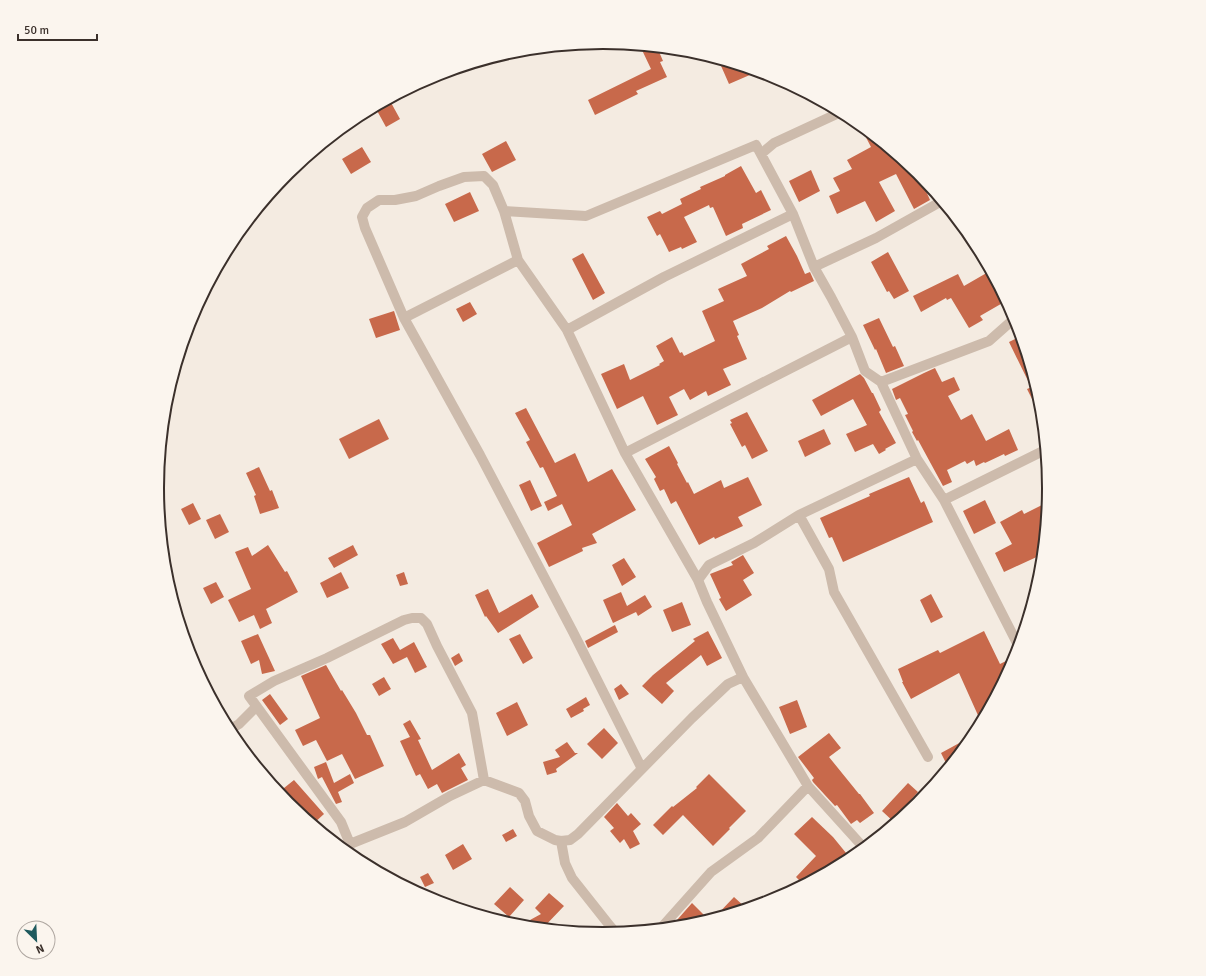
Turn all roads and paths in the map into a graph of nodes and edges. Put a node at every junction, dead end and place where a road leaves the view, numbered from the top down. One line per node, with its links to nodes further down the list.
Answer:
1 (834, 115): 2 (street)
2 (760, 154): 4 (street); 5 (street)
3 (937, 204): 7 (street)
4 (504, 211): 6 (street); 8 (street)
5 (793, 214): 7 (street); 10 (street)
6 (518, 260): 8 (street); 10 (street)
7 (814, 267): 11 (street)
8 (404, 318): 24 (street)
9 (1010, 322): 12 (street)
10 (567, 330): 14 (street)
11 (852, 337): 12 (street); 14 (street)
12 (881, 382): 15 (street)
13 (1040, 452): 16 (street)
14 (625, 453): 18 (street)
15 (917, 459): 16 (street); 17 (street)
16 (944, 500): 19 (street)
17 (799, 515): 18 (street); 23 (street)
18 (698, 580): 20 (street)
19 (1015, 639)
20 (743, 677): 24 (street); 26 (street)
21 (256, 707): 22 (street); 25 (street); 28 (street)
22 (235, 727)
23 (928, 757)
24 (642, 769): 27 (street)
25 (484, 780): 27 (street); 30 (street)
26 (808, 786): 29 (street); 31 (street)
27 (561, 840): 32 (street)
28 (345, 842)
29 (860, 843)
30 (347, 844)
31 (665, 922)
32 (611, 927)

